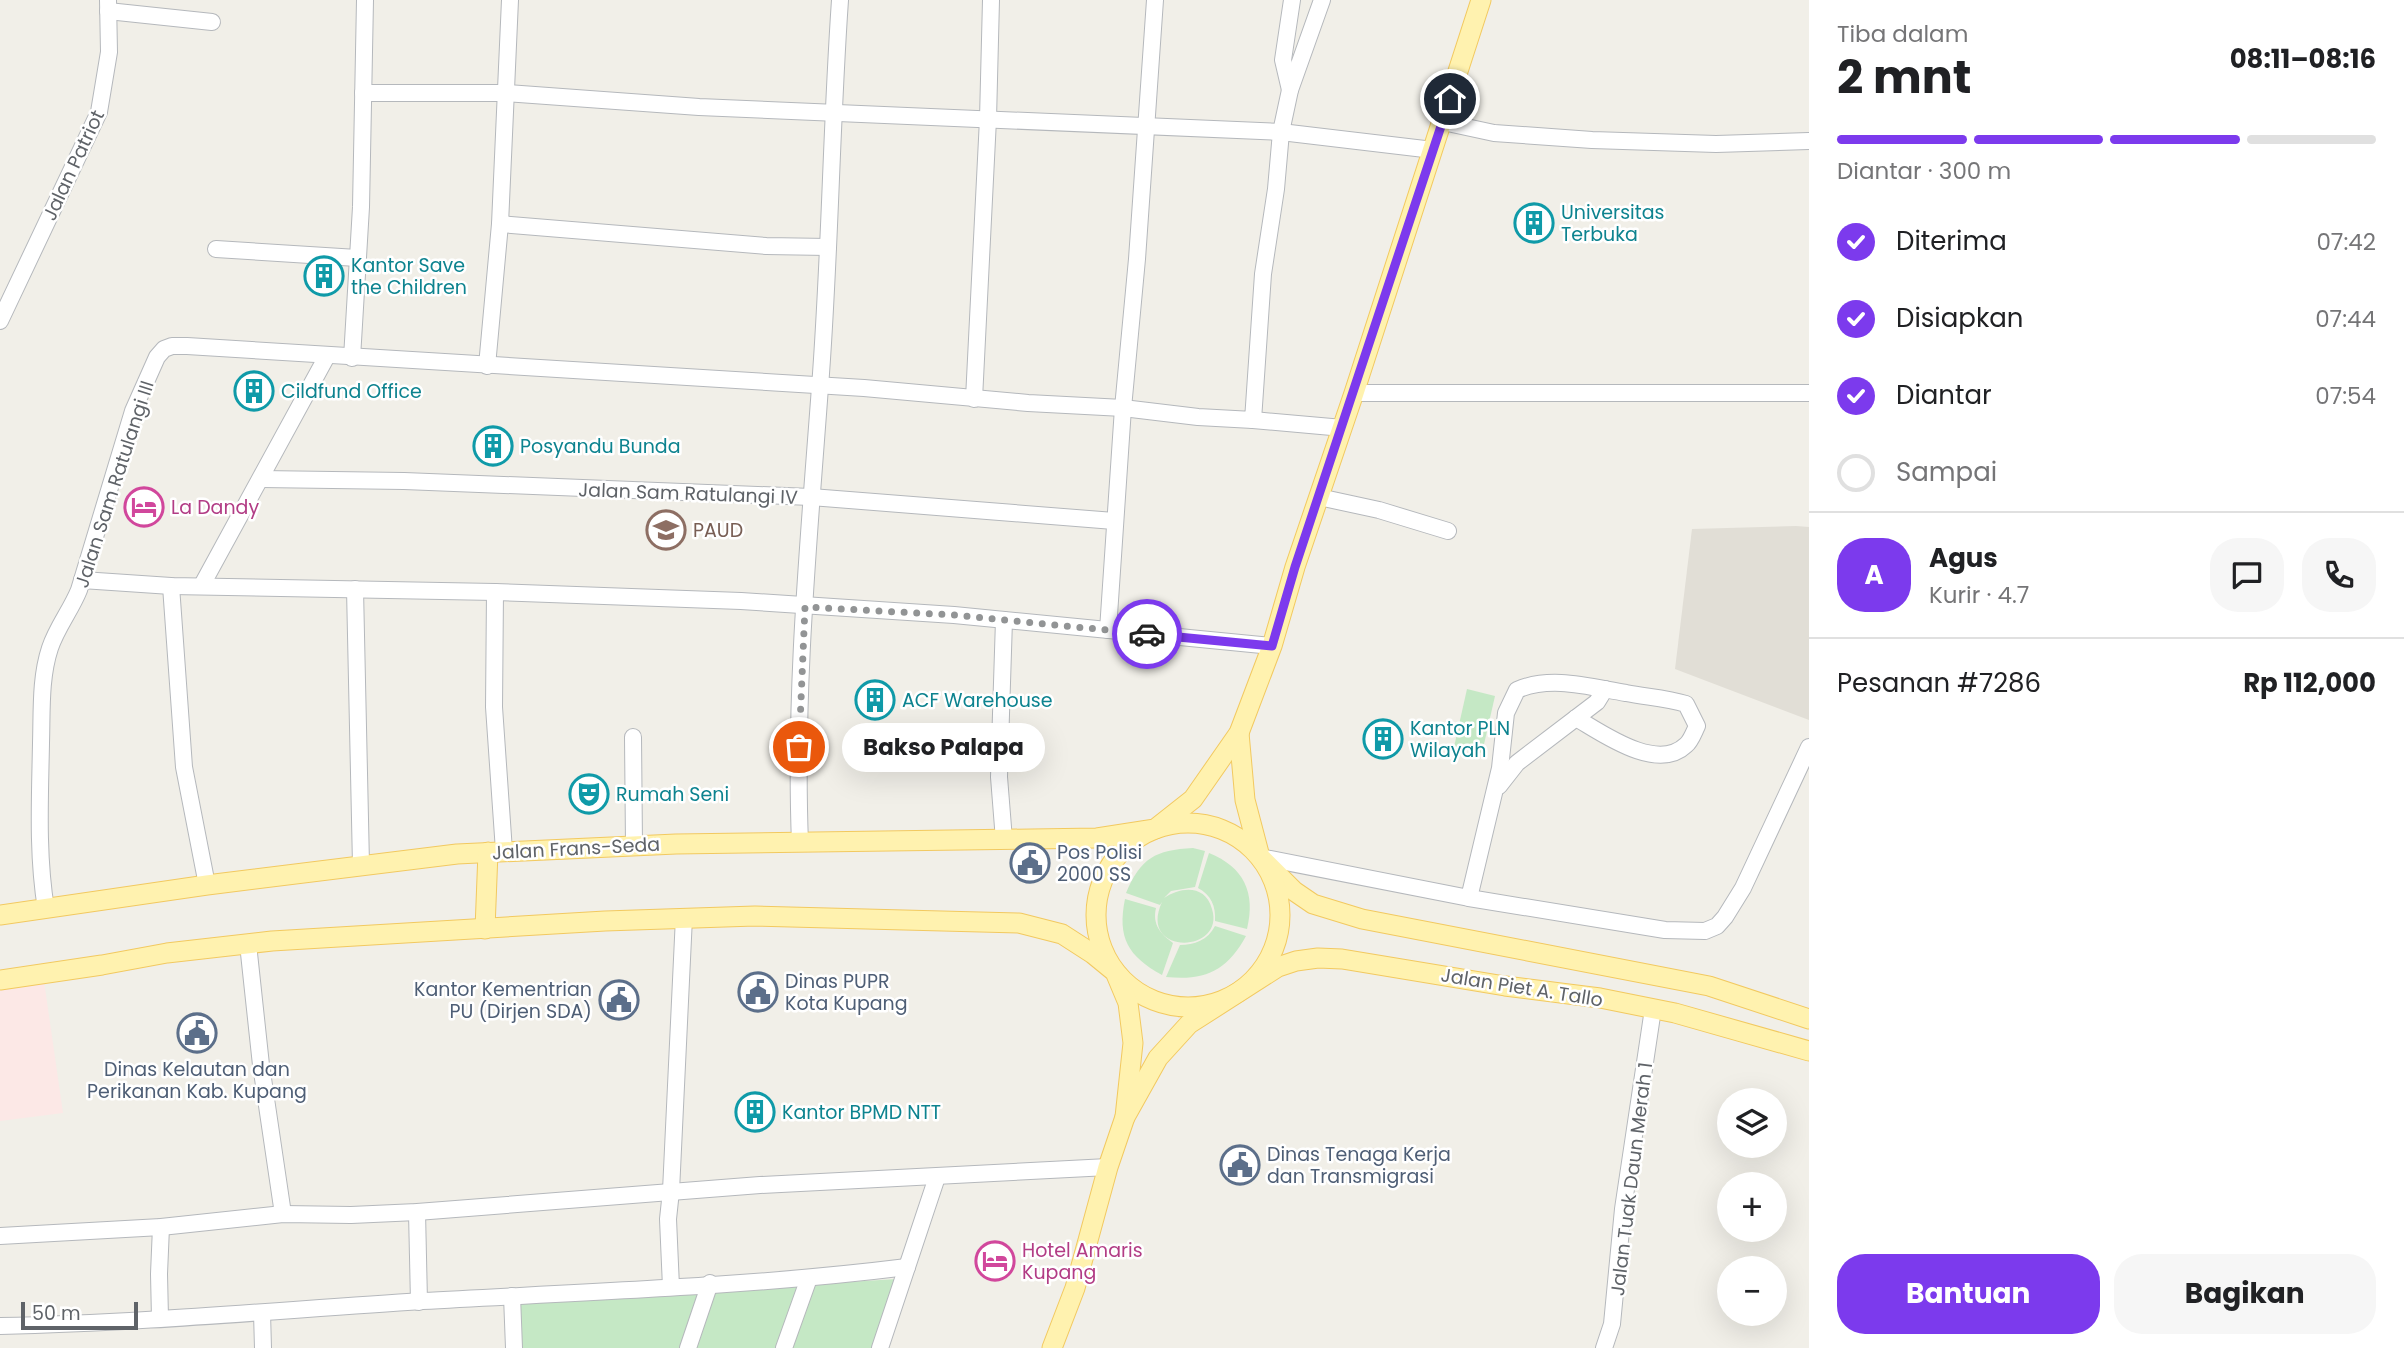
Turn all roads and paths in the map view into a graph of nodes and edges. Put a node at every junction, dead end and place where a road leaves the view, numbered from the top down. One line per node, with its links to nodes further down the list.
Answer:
1 (365, 0): 12 (street)
2 (510, 0): 13 (street)
3 (840, 0): 14 (street)
4 (991, 0): 15 (street)
5 (1155, 0): 17 (street)
6 (1292, 0): 11 (street)
7 (1322, 0): 11 (street)
8 (1481, 0): 16 (main road)
9 (108, 6): 10 (street); 25 (street, Jalan Patriot)
10 (212, 22)
11 (1290, 90): 18 (street)
12 (363, 93): 13 (street); 24 (street)
13 (506, 93): 14 (street); 21 (street)
14 (834, 113): 15 (street); 22 (street)
15 (988, 119): 17 (street); 33 (street)
16 (1443, 122): 19 (street); 20 (main road)
17 (1145, 125): 18 (street); 34 (street)
18 (1281, 132): 20 (street); 35 (street)
19 (1809, 141)
20 (1433, 150): 31 (main road)
21 (500, 224): 22 (street); 29 (street)
22 (828, 247): 30 (street)
23 (216, 249): 24 (street)
24 (357, 258): 28 (street)
25 (7, 290): 26 (street, Jalan Patriot)
26 (0, 321)
27 (327, 356): 28 (street, Jalan Sam Ratulangi III); 37 (street); 42 (street, Jalan Sam Ratulangi III)
28 (352, 358): 29 (street, Jalan Sam Ratulangi III)
29 (487, 366): 30 (street, Jalan Sam Ratulangi III)
30 (820, 385): 33 (street, Jalan Sam Ratulangi III); 38 (street)
31 (1354, 393): 32 (street); 36 (main road)
32 (1809, 393)
33 (974, 399): 34 (street, Jalan Sam Ratulangi III)
34 (1123, 408): 35 (street, Jalan Sam Ratulangi III); 40 (street)
35 (1253, 420): 36 (street, Jalan Sam Ratulangi III)
36 (1343, 428): 39 (main road)
37 (261, 479): 38 (street, Jalan Sam Ratulangi IV); 43 (street)
38 (811, 497): 40 (street, Jalan Sam Ratulangi IV); 47 (street)
39 (1319, 497): 41 (street); 50 (main road)
40 (1114, 521): 49 (street)
41 (1447, 531)
42 (82, 579): 44 (street); 66 (street, Jalan Sam Ratulangi III)
43 (202, 585): 44 (street); 45 (street)
44 (171, 586): 64 (street)
45 (355, 589): 46 (street); 63 (street)
46 (495, 592): 47 (street); 61 (street)
47 (805, 607): 48 (street); 59 (street)
48 (1004, 620): 49 (street); 58 (street)
49 (1108, 631): 50 (street)
50 (1272, 646): 53 (main road)
51 (1605, 689): 52 (street); 52 (street); 56 (street)
52 (1576, 718): 56 (street)
53 (1238, 733): 57 (main road); 62 (main road)
54 (634, 737): 60 (street)
55 (1809, 747): 65 (street)
56 (1495, 790): 65 (street)
57 (1155, 829): 58 (main road, Jalan Frans-Seda); 62 (main road); 71 (main road)
58 (1004, 840): 59 (main road, Jalan Frans-Seda)
59 (800, 843): 60 (main road, Jalan Frans-Seda)
60 (634, 845): 61 (main road, Jalan Frans-Seda)
61 (496, 851): 63 (main road, Jalan Frans-Seda); 69 (main road)
62 (1260, 858): 65 (street); 73 (main road); 75 (main road, Jalan Piet A. Tallo)
63 (361, 865): 64 (main road, Jalan Frans-Seda)
64 (206, 885): 66 (main road, Jalan Frans-Seda)
65 (1469, 898)
66 (46, 909): 67 (main road, Jalan Frans-Seda)
67 (0, 915)
68 (684, 918): 69 (main road); 71 (main road); 80 (street)
69 (485, 929): 70 (main road)
70 (248, 944): 72 (main road); 82 (street)
71 (1115, 972): 73 (main road); 77 (main road)
72 (0, 980)
73 (1238, 992): 74 (main road, Jalan Piet A. Tallo); 77 (main road)
74 (1653, 1009): 76 (main road, Jalan Piet A. Tallo); 100 (street, Jalan Tuak Daun Merah 1)
75 (1809, 1019)
76 (1809, 1051)
77 (1125, 1117): 78 (main road)
78 (1108, 1167): 79 (street); 99 (main road)
79 (937, 1177): 80 (street); 85 (street)
80 (671, 1191): 81 (street); 88 (street)
81 (416, 1212): 82 (street); 90 (street)
82 (283, 1214): 83 (street)
83 (161, 1227): 84 (street); 92 (street)
84 (0, 1236)
85 (907, 1267): 86 (street); 98 (street)
86 (809, 1278): 87 (street); 97 (street)
87 (710, 1283): 88 (street); 96 (street)
88 (671, 1287): 89 (street)
89 (512, 1296): 90 (street); 95 (street)
90 (419, 1301): 91 (street)
91 (262, 1313): 92 (street); 94 (street)
92 (160, 1318): 93 (street)
93 (0, 1326)
94 (263, 1348)
95 (514, 1348)
96 (688, 1348)
97 (784, 1348)
98 (880, 1348)
99 (1052, 1348)
100 (1604, 1348)

